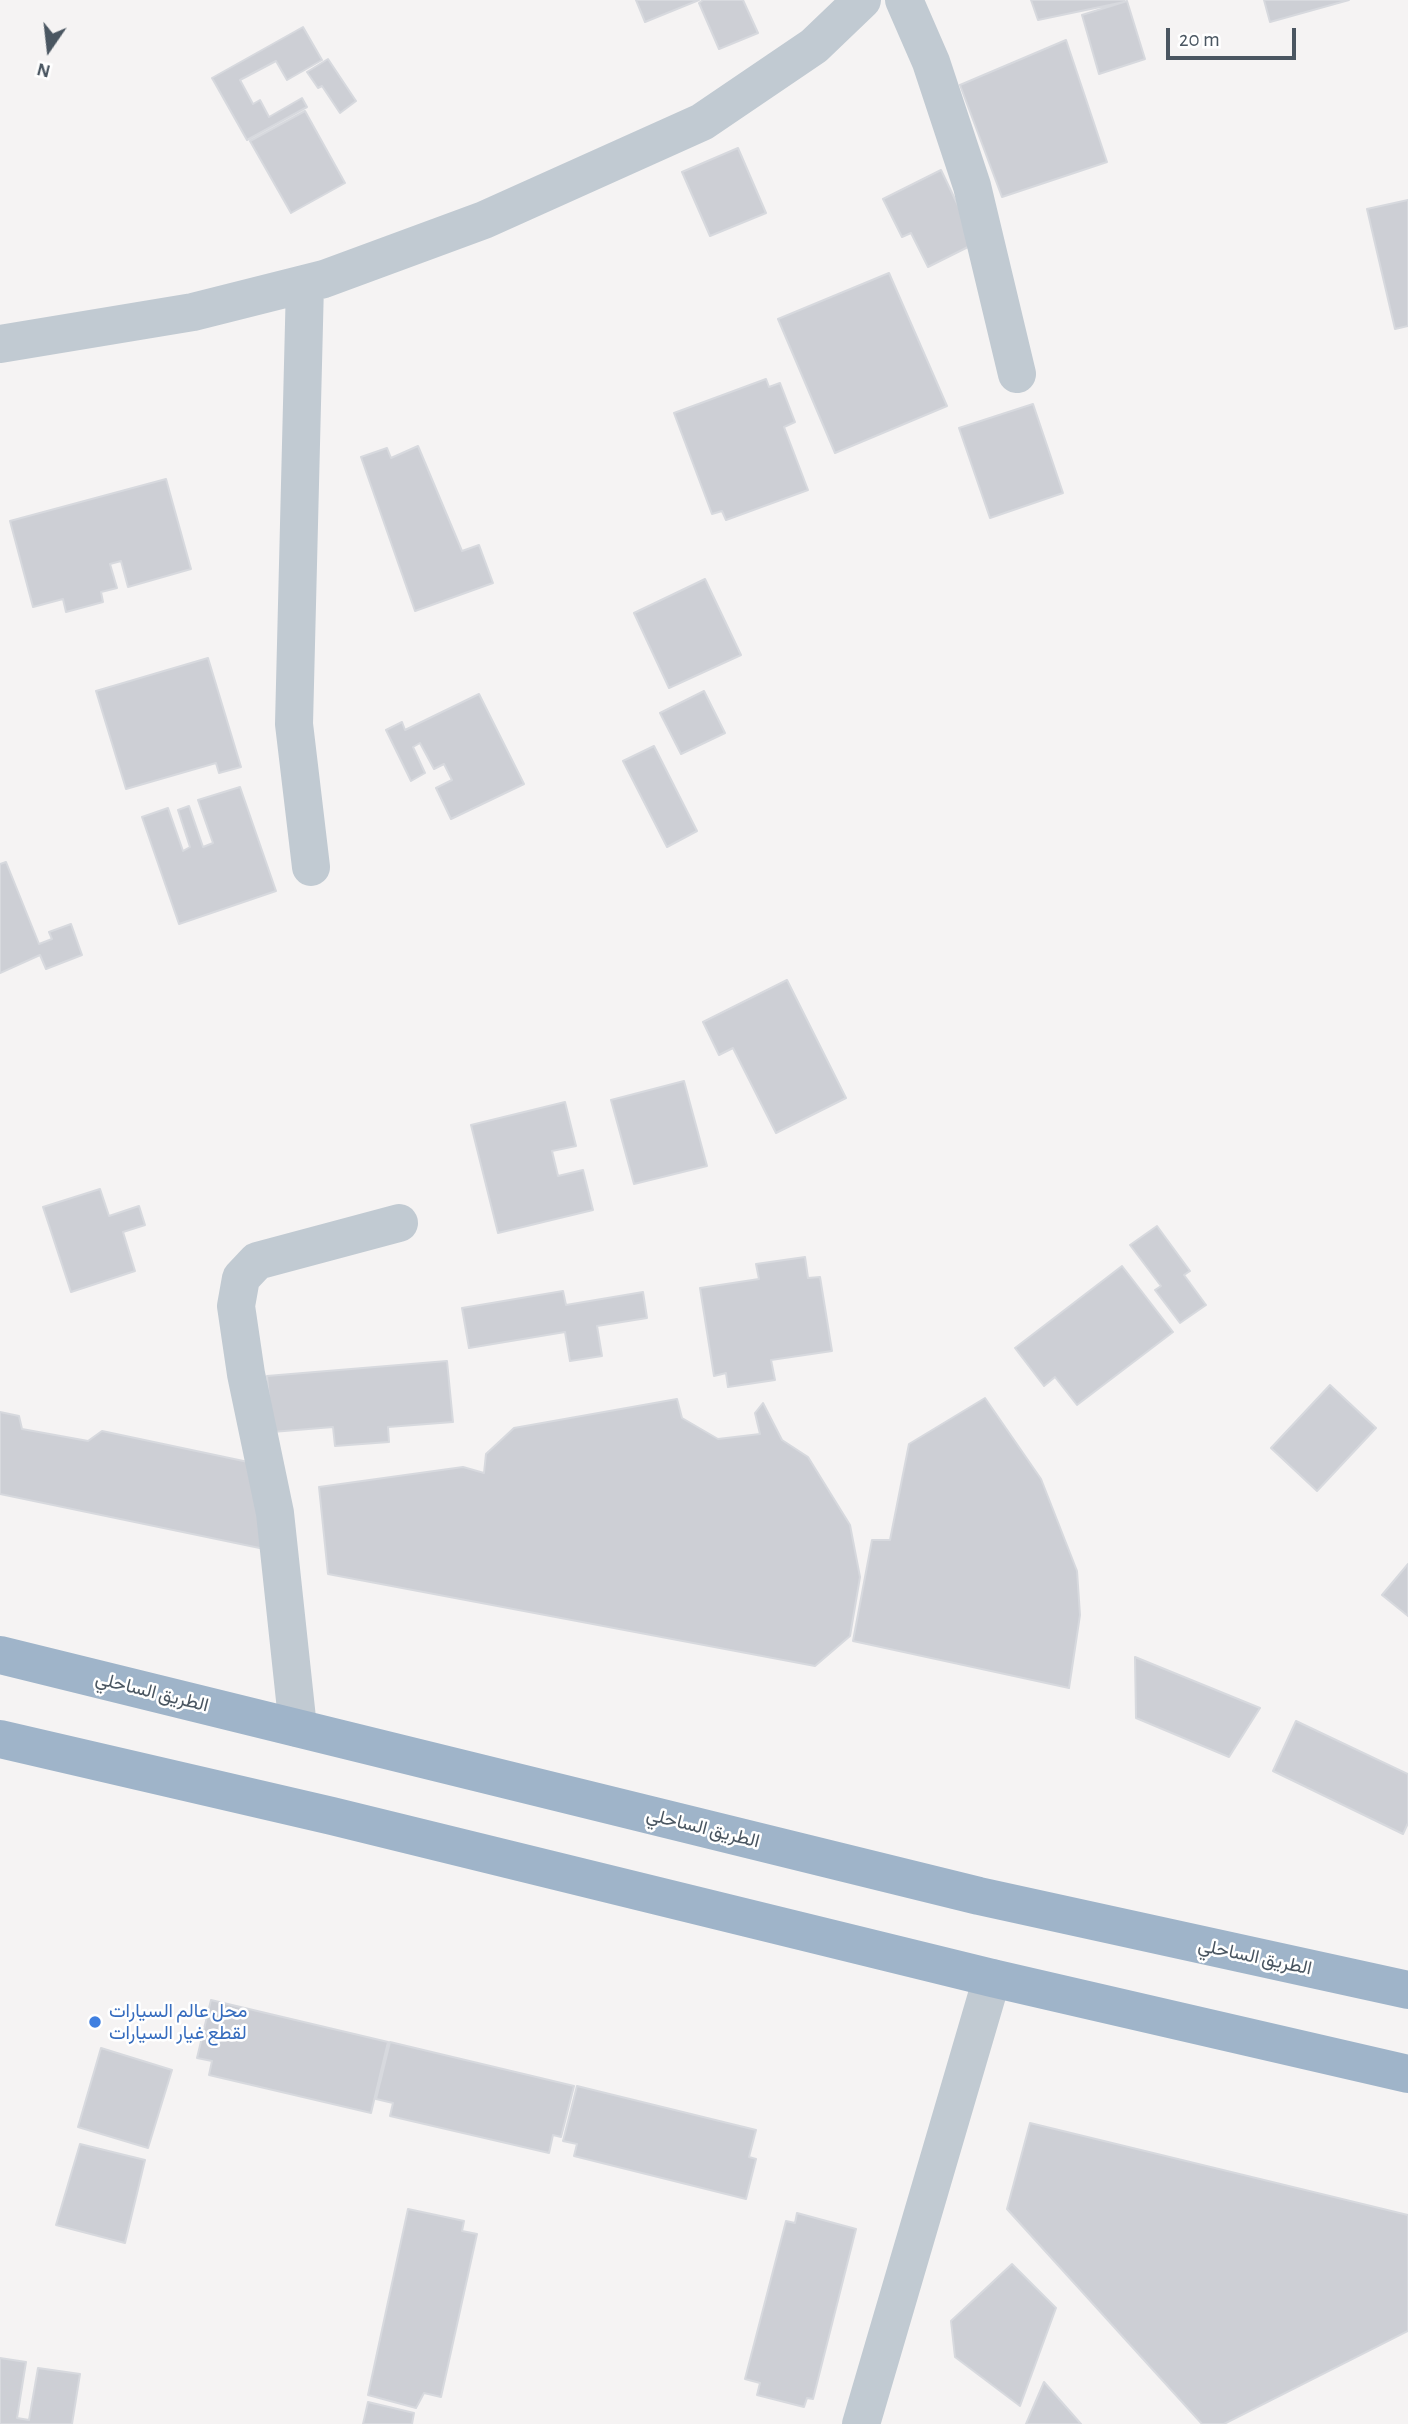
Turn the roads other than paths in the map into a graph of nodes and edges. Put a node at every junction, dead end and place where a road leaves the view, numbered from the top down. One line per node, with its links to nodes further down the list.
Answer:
1 (862, 0): 3 (street)
2 (904, 0): 5 (street)
3 (305, 284): 4 (street); 6 (street)
4 (0, 344)
5 (1017, 374)
6 (311, 867)
7 (399, 1223): 9 (street)
8 (0, 1656): 9 (highway, الطريق الساحلي)
9 (298, 1728): 12 (highway, الطريق الساحلي)
10 (0, 1739): 11 (highway)
11 (992, 1978): 13 (highway); 14 (street)
12 (1408, 1990)
13 (1408, 2074)
14 (861, 2424)

